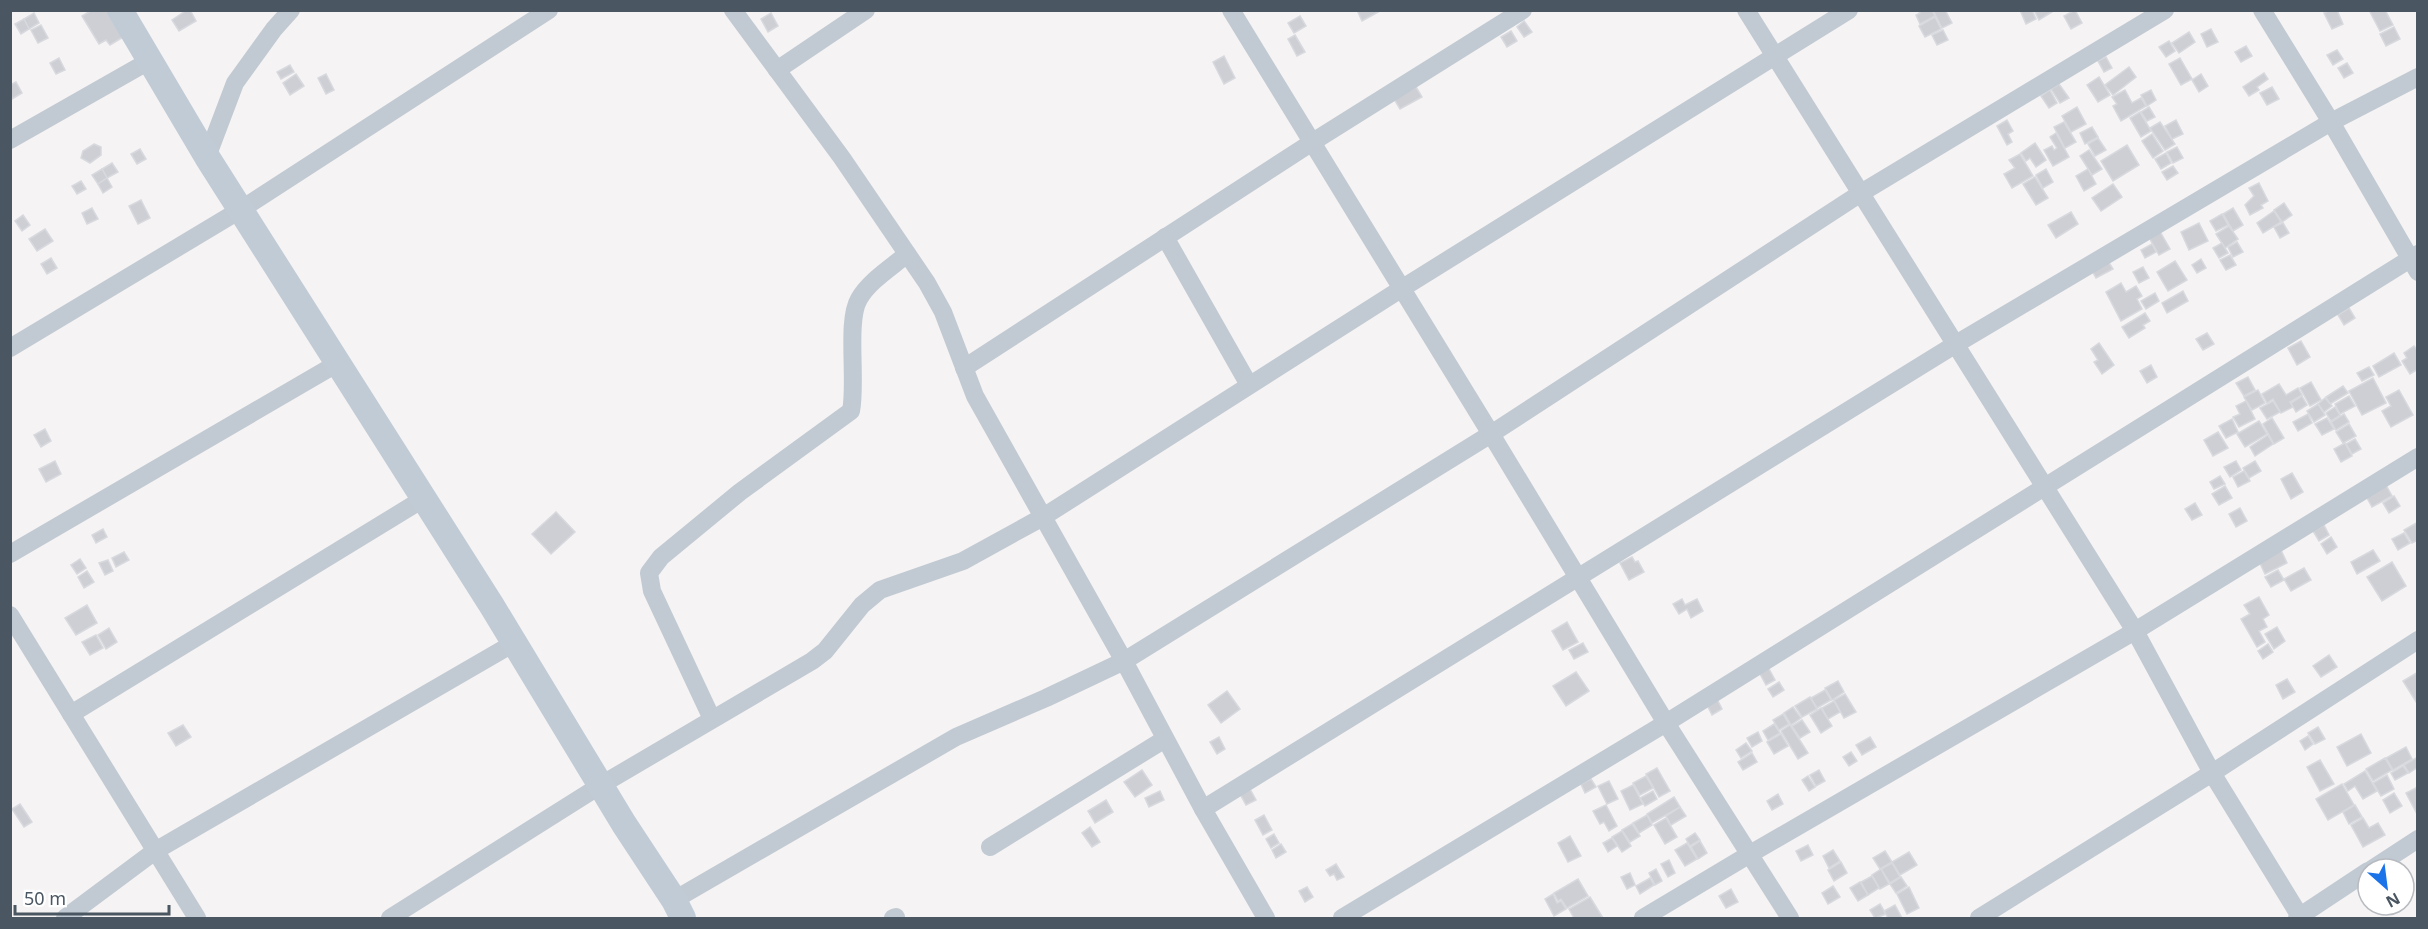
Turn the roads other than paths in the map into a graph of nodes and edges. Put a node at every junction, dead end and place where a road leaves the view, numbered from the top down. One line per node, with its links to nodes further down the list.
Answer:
1 (120, 10): 13 (main road)
2 (291, 10): 19 (street)
3 (549, 10): 21 (street)
4 (733, 10): 14 (street)
5 (866, 10): 14 (street)
6 (1231, 10): 18 (street)
7 (1523, 10): 18 (street)
8 (1746, 10): 12 (street)
9 (1849, 10): 12 (street)
10 (2165, 10): 20 (street)
11 (2264, 11): 16 (street)
12 (1776, 57): 20 (street); 25 (street)
13 (149, 61): 17 (street); 19 (main road)
14 (777, 70): 23 (street)
15 (2418, 77): 16 (street)
16 (2331, 122): 24 (street); 26 (street)
17 (10, 140)
18 (1311, 143): 22 (street); 25 (street)
19 (207, 157): 21 (main road)
20 (1862, 193): 26 (street); 31 (street)
21 (240, 210): 27 (street); 28 (main road)
22 (1165, 237): 29 (street); 30 (street)
23 (907, 254): 29 (street); 44 (street)
24 (2415, 261): 33 (street)
25 (1401, 289): 30 (street); 31 (street)
26 (1956, 344): 33 (street); 37 (street)
27 (10, 348)
28 (338, 363): 34 (main road); 36 (street)
29 (964, 368): 35 (street)
30 (1249, 385): 35 (street)
31 (1491, 434): 37 (street); 42 (street)
32 (2418, 457): 39 (street)
33 (2045, 485): 39 (street); 45 (street)
34 (423, 499): 41 (main road); 43 (street)
35 (1043, 517): 42 (street); 44 (street)
36 (10, 554)
37 (1577, 578): 45 (street); 49 (street)
38 (10, 615): 43 (street)
39 (2135, 631): 47 (street); 53 (street)
40 (2418, 640): 47 (street)
41 (514, 643): 48 (main road); 52 (street)
42 (1124, 661): 46 (street); 56 (street)
43 (71, 714): 52 (street)
44 (712, 719): 48 (street)
45 (1666, 723): 53 (street); 61 (street)
46 (1166, 739): 49 (street); 51 (street)
47 (2212, 773): 64 (street); 65 (street)
48 (601, 784): 56 (main road); 59 (street)
49 (1203, 809): 60 (street)
50 (2418, 839): 54 (street)
51 (990, 847)
52 (155, 851): 57 (street); 58 (street)
53 (1750, 854): 62 (street); 63 (street)
54 (2390, 857)
55 (2356, 879): 65 (street)
56 (678, 909)
57 (65, 918)
58 (197, 918)
59 (390, 918)
60 (1266, 918)
61 (1342, 918)
62 (1643, 918)
63 (1790, 918)
64 (1979, 918)
65 (2299, 918)

